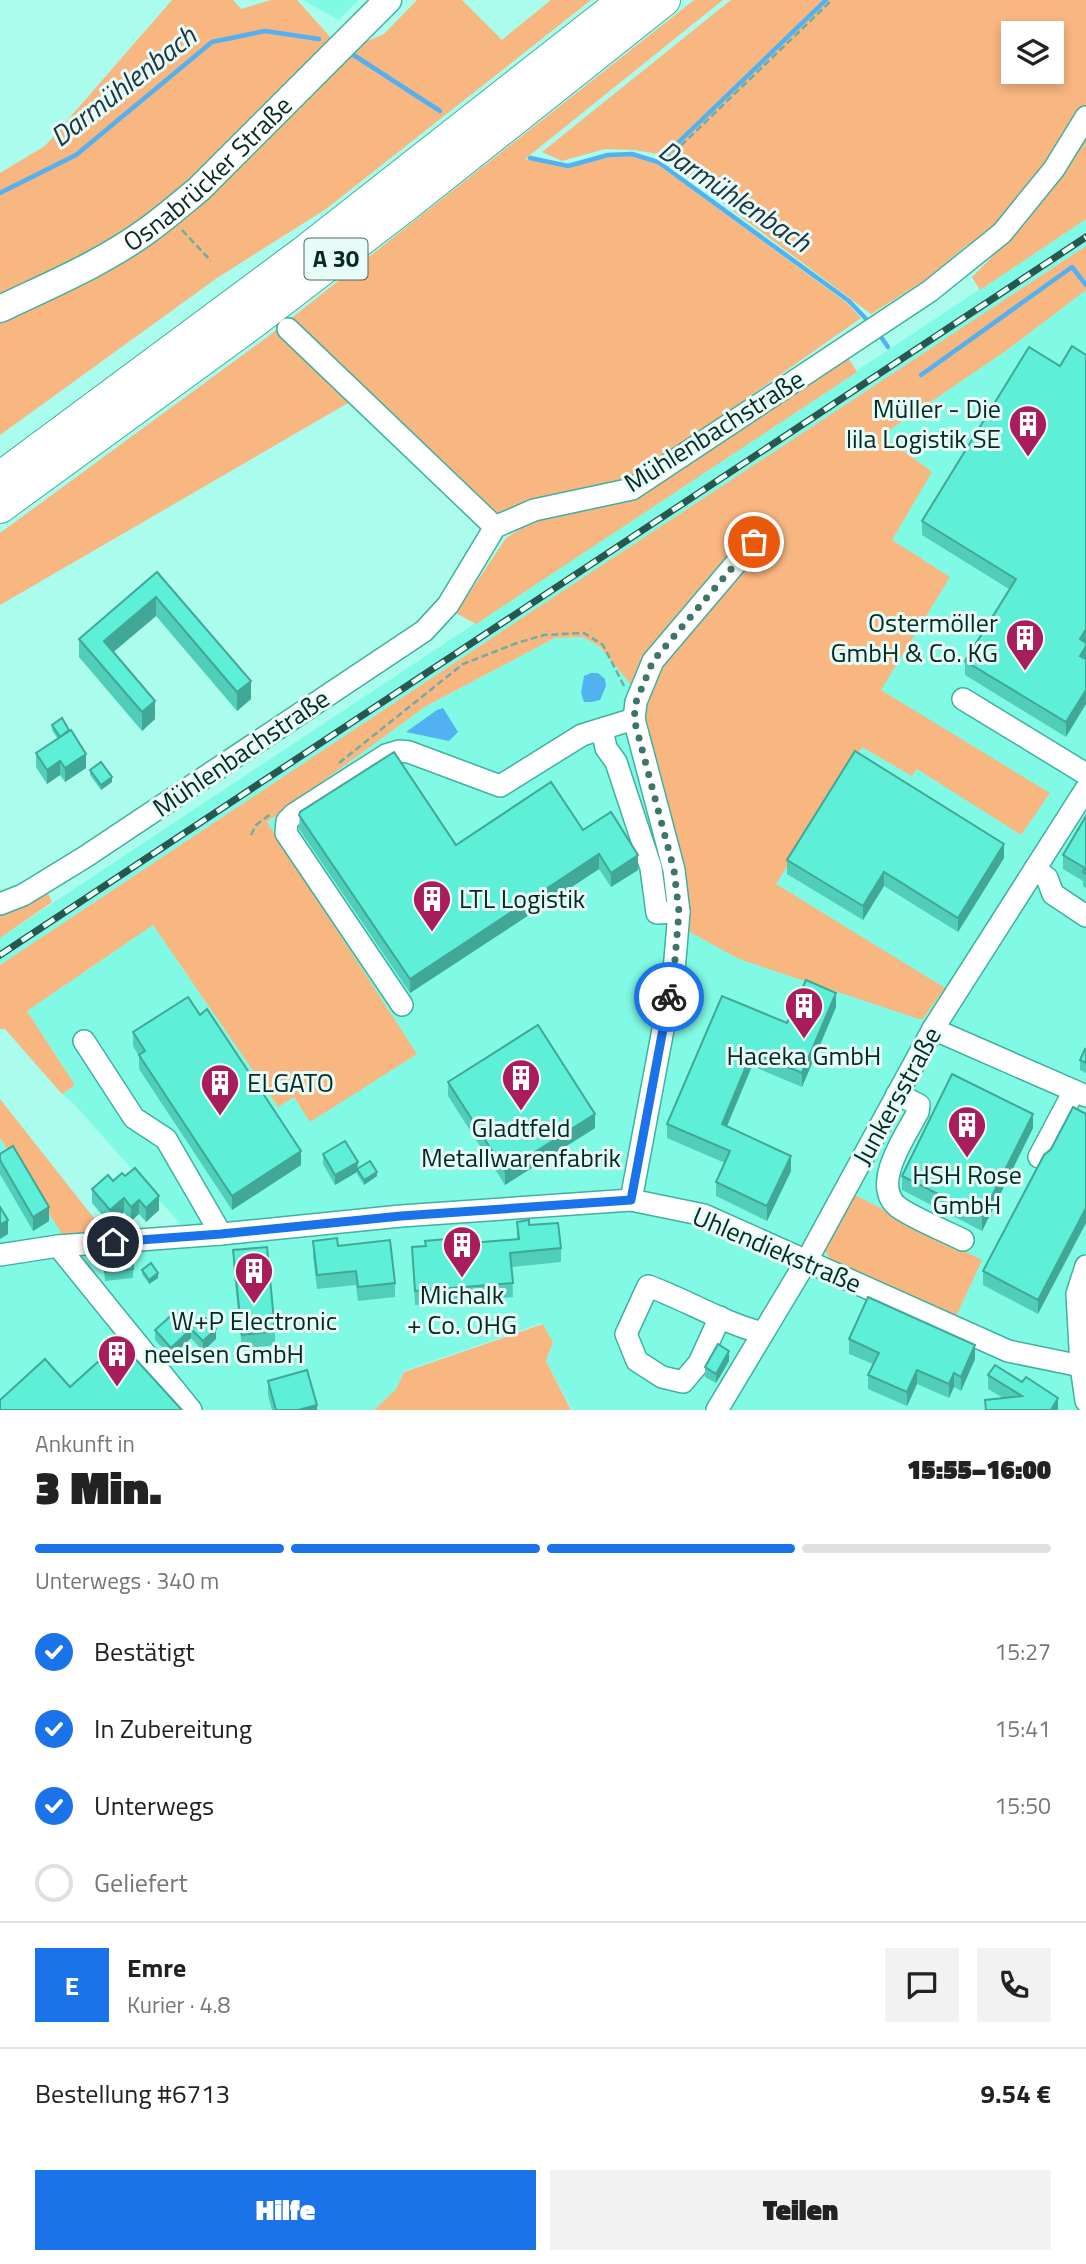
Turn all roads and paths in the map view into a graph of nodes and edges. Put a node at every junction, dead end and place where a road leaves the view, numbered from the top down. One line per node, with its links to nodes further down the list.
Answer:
1 (388, 0): 7 (main road, Osnabrücker Straße)
2 (625, 0): 11 (highway, A 30)
3 (664, 0): 12 (highway, A 30)
4 (832, 0): 6 (path)
5 (1086, 117): 13 (street, Mühlenbachstraße)
6 (666, 160)
7 (168, 215): 8 (path); 9 (main road, Osnabrücker Straße)
8 (211, 261)
9 (0, 309)
10 (288, 329): 13 (street)
11 (0, 478)
12 (0, 507)
13 (495, 527): 24 (street, Mühlenbachstraße)
14 (754, 542): 16 (street)
15 (963, 699): 19 (street)
16 (635, 711): 17 (street); 18 (path); 25 (street)
17 (602, 729): 25 (street); 27 (street)
18 (340, 762)
19 (1086, 774)
20 (1086, 789): 23 (street, Junkersstraße)
21 (277, 810): 22 (path)
22 (251, 835)
23 (1035, 869): 26 (street); 28 (street, Junkersstraße)
24 (0, 904)
25 (679, 912): 35 (street)
26 (1086, 916)
27 (402, 1005)
28 (933, 1029): 30 (street, Junkersstraße); 31 (street)
29 (83, 1041): 36 (street)
30 (897, 1094): 33 (street, Junkersstraße); 34 (street)
31 (1080, 1094): 32 (street)
32 (1038, 1157)
33 (860, 1162): 34 (street); 40 (street, Junkersstraße)
34 (890, 1167): 37 (street)
35 (631, 1200): 36 (street, Uhlendiekstraße); 40 (street, Uhlendiekstraße)
36 (221, 1234): 38 (street, Uhlendiekstraße)
37 (963, 1240)
38 (58, 1246): 39 (street, Uhlendiekstraße); 46 (street)
39 (0, 1255)
40 (807, 1260): 43 (street, Junkersstraße); 44 (street, Uhlendiekstraße)
41 (1086, 1266): 44 (street)
42 (720, 1317): 42 (street); 43 (street)
43 (763, 1333): 47 (street, Junkersstraße)
44 (1082, 1366): 45 (street)
45 (1086, 1401)
46 (191, 1410)
47 (717, 1410)

